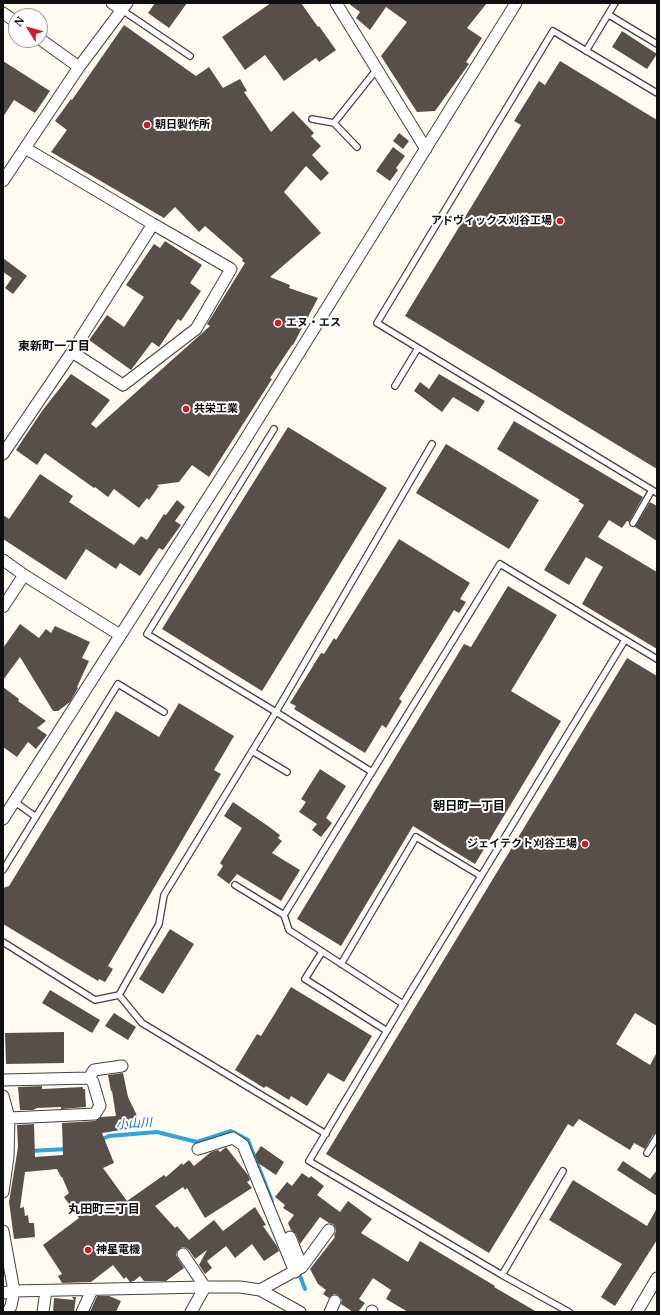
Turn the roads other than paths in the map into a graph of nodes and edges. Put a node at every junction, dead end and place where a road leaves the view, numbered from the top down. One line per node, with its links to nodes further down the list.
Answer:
1 (112, 3): 5 (street)
2 (336, 3): 12 (street)
3 (516, 3): 18 (street)
4 (615, 3): 6 (lane)
5 (124, 6): 10 (lane); 11 (street)
6 (609, 15): 7 (lane); 9 (lane)
7 (657, 44)
8 (48, 45): 11 (street)
9 (586, 51): 13 (lane); 21 (lane)
10 (190, 56)
11 (79, 67): 17 (street)
12 (377, 69): 15 (lane); 18 (street)
13 (657, 93)
14 (312, 119): 15 (lane)
15 (334, 123): 16 (lane)
16 (357, 147)
17 (25, 148): 19 (street); 20 (street)
18 (426, 149): 32 (street)
19 (3, 181)
20 (153, 224): 22 (street); 22 (street)
21 (418, 348): 23 (lane); 27 (lane)
22 (72, 352): 26 (street)
23 (395, 386)
24 (274, 429): 36 (lane)
25 (432, 444): 36 (lane)
26 (3, 454)
27 (654, 492): 28 (lane)
28 (633, 523)
29 (3, 560): 30 (street)
30 (24, 575): 31 (street); 32 (street)
31 (3, 607)
32 (120, 635): 40 (street)
33 (625, 640): 34 (lane); 39 (lane); 44 (lane)
34 (657, 659)
35 (164, 712): 41 (lane)
36 (276, 712): 37 (lane); 39 (lane)
37 (252, 751): 38 (lane); 50 (lane)
38 (287, 772)
39 (372, 772): 46 (lane)
40 (15, 802): 41 (lane); 42 (street)
41 (36, 817): 43 (lane)
42 (3, 818)
43 (3, 870)
44 (481, 876): 49 (lane); 51 (lane)
45 (235, 885): 46 (lane)
46 (284, 915): 48 (lane)
47 (3, 942): 50 (lane)
48 (322, 952): 49 (lane); 52 (lane)
49 (341, 964): 51 (lane)
50 (119, 995): 58 (lane)
51 (403, 1004): 52 (lane)
52 (387, 1031): 58 (lane)
53 (122, 1066): 54 (street)
54 (89, 1078): 55 (street); 57 (street)
55 (3, 1080)
56 (3, 1096): 57 (street)
57 (9, 1118): 63 (street)
58 (326, 1134): 69 (lane)
59 (657, 1136): 61 (lane)
60 (198, 1149): 68 (street)
61 (647, 1153)
62 (563, 1171): 69 (lane)
63 (3, 1192)
64 (329, 1230): 68 (street)
65 (3, 1231): 75 (street)
66 (290, 1237): 68 (street)
67 (183, 1254): 71 (street)
68 (298, 1269): 74 (street)
69 (502, 1275): 83 (lane)
70 (657, 1278): 84 (street)
71 (204, 1287): 73 (street); 74 (street); 80 (street)
72 (46, 1290): 73 (street); 75 (street); 78 (street)
73 (92, 1290): 79 (street)
74 (260, 1290): 81 (street)
75 (8, 1292): 77 (street)
76 (335, 1301): 82 (street)
77 (8, 1312)
78 (43, 1312)
79 (82, 1312)
80 (190, 1312)
81 (300, 1312)
82 (330, 1312)
83 (569, 1312)
84 (637, 1312)

